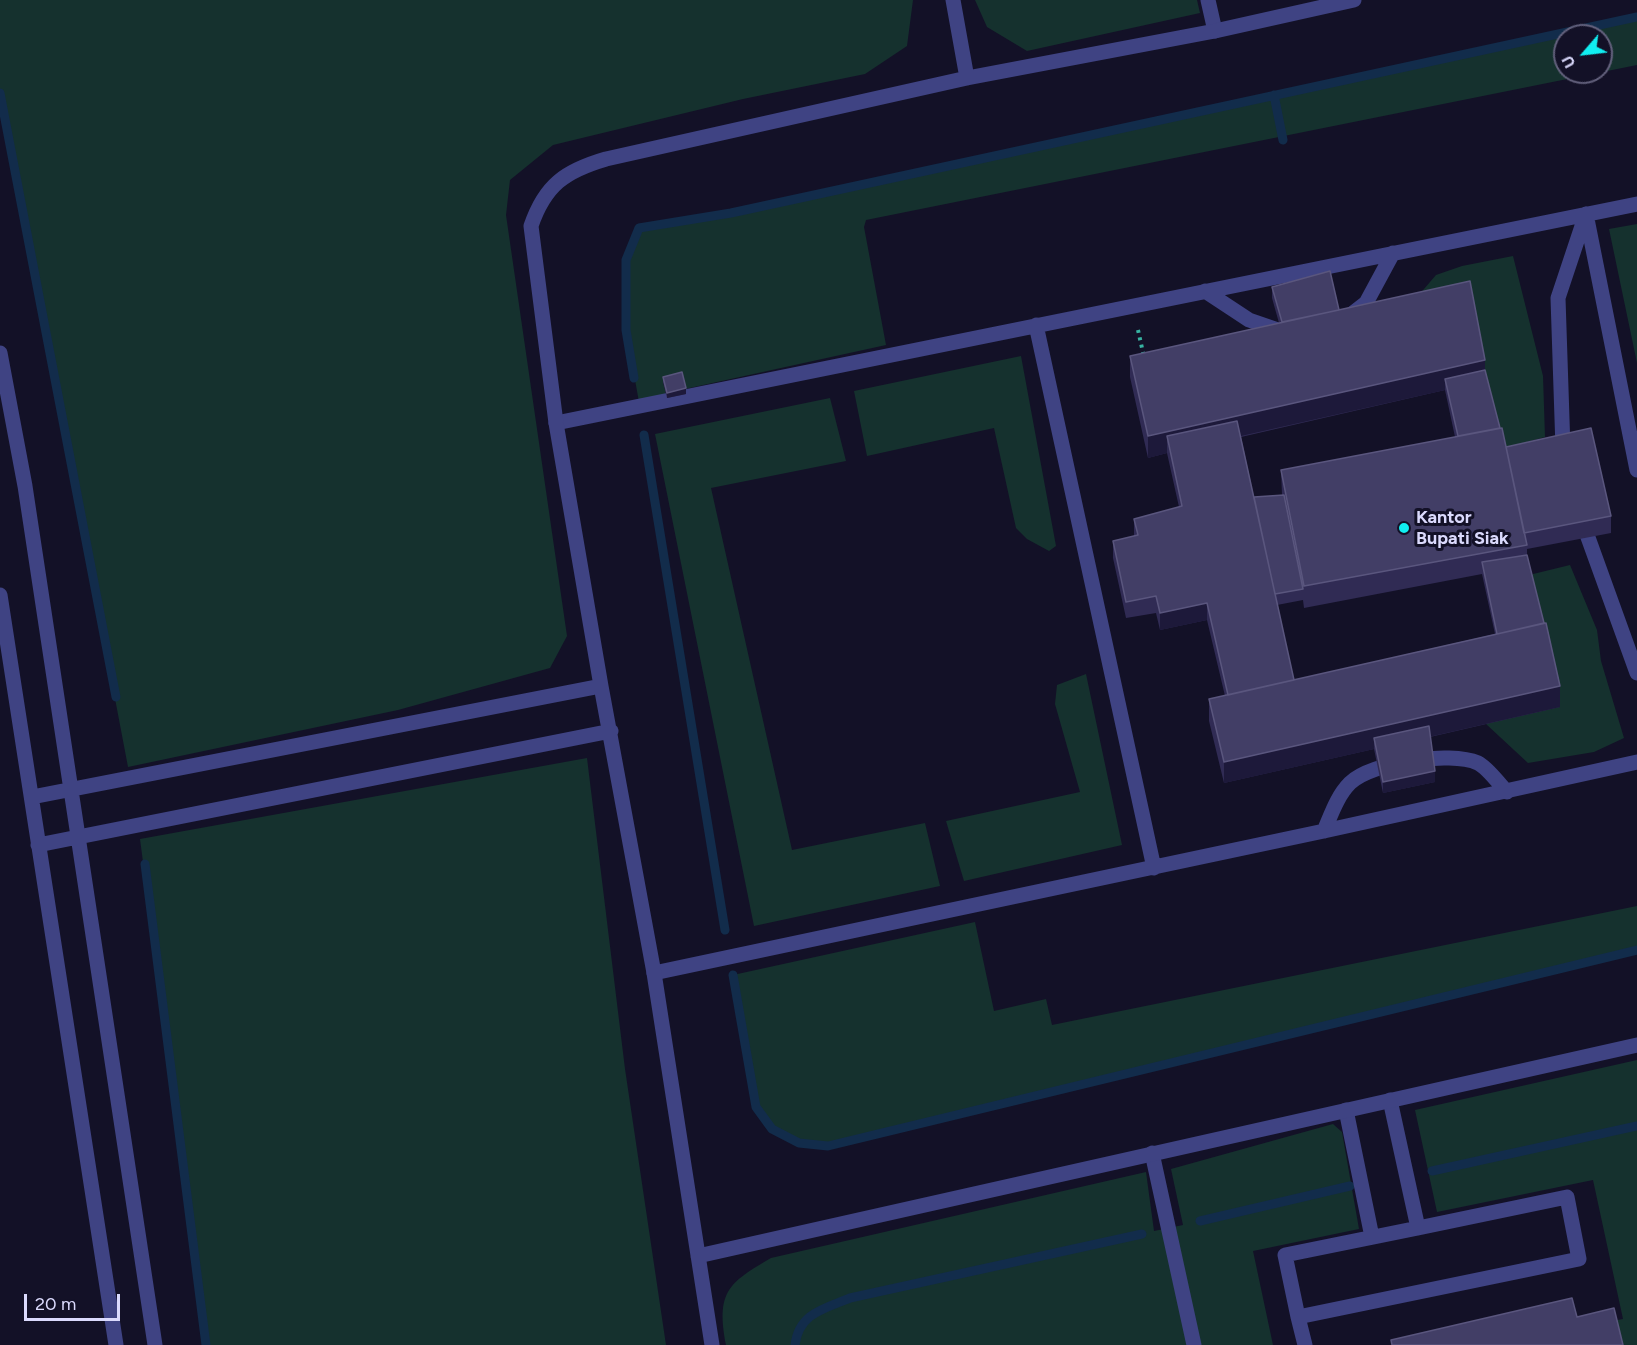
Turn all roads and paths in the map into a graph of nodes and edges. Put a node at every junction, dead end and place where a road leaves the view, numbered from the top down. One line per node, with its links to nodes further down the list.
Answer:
1 (953, 0): 5 (street)
2 (1208, 0): 4 (street)
3 (1354, 0): 4 (street)
4 (1215, 31): 5 (street)
5 (967, 78): 16 (street)
6 (1637, 204): 7 (street)
7 (1586, 214): 8 (street); 17 (street); 18 (street)
8 (1393, 253): 9 (street); 11 (street)
9 (1205, 291): 10 (street); 13 (street)
10 (1133, 305): 12 (street); 15 (path)
11 (1330, 322)
12 (1036, 325): 16 (street); 31 (street)
13 (1300, 329)
14 (0, 353): 25 (street)
15 (1146, 364)
16 (556, 423): 22 (street)
17 (1563, 449)
18 (1637, 470)
19 (1577, 507): 21 (street)
20 (0, 595): 27 (street)
21 (1637, 673)
22 (601, 686): 23 (street); 25 (street)
23 (611, 731): 29 (street); 32 (street)
24 (1637, 762): 26 (street)
25 (70, 791): 27 (street); 29 (street)
26 (1507, 792): 28 (street); 28 (street)
27 (32, 797): 30 (street)
28 (1324, 831): 31 (street)
29 (78, 837): 30 (street); 42 (street)
30 (38, 845): 41 (street)
31 (1154, 868): 32 (street)
32 (654, 973): 39 (street)
33 (1637, 1045): 34 (street)
34 (1390, 1100): 35 (street); 37 (street)
35 (1346, 1110): 36 (street); 38 (street)
36 (1152, 1153): 39 (street); 44 (street)
37 (1418, 1228): 38 (street); 40 (street)
38 (1372, 1237): 40 (street)
39 (698, 1256): 43 (street)
40 (1298, 1317): 45 (street)
41 (116, 1345)
42 (155, 1345)
43 (712, 1345)
44 (1194, 1345)
45 (1305, 1345)

